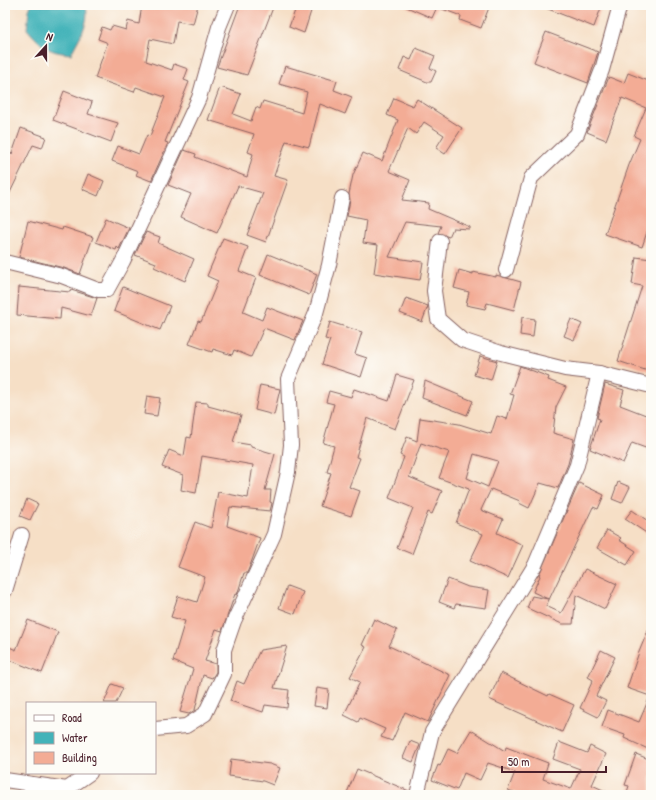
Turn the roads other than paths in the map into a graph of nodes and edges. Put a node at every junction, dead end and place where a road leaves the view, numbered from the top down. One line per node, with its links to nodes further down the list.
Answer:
1 (228, 5): 5 (street)
2 (620, 5): 6 (street)
3 (342, 198): 11 (street)
4 (440, 241): 7 (street)
5 (5, 262)
6 (506, 270)
7 (599, 373): 8 (street); 15 (street)
8 (651, 386)
9 (22, 535): 10 (street)
10 (5, 591)
11 (156, 729)
12 (85, 776): 13 (street); 14 (street)
13 (5, 780)
14 (79, 795)
15 (417, 795)

